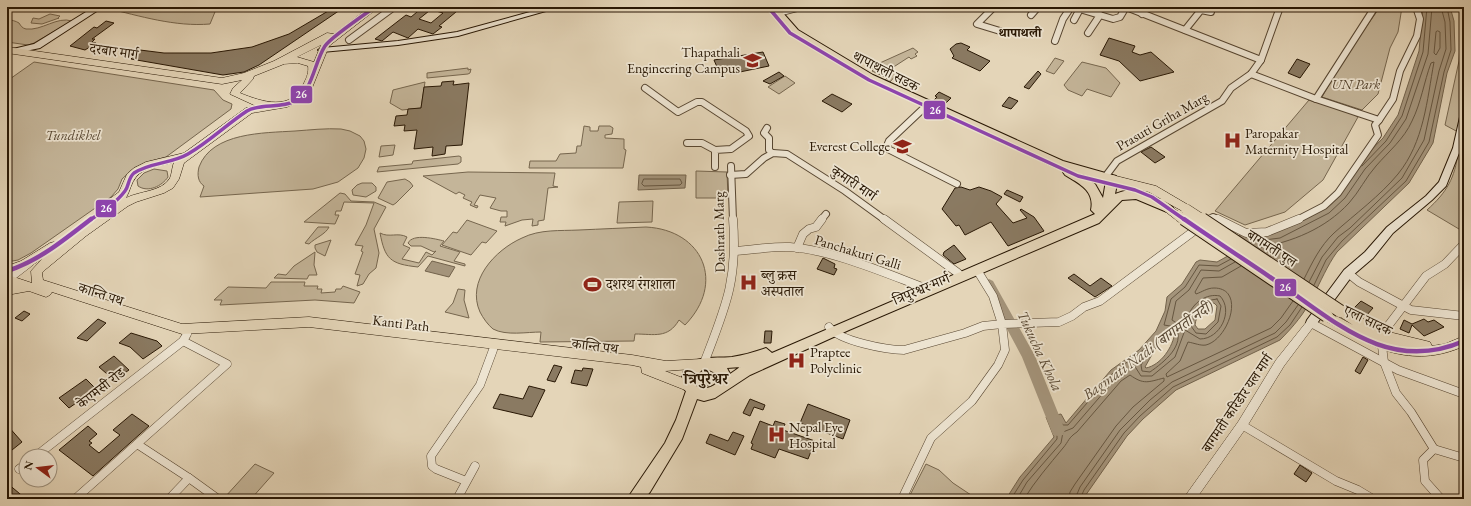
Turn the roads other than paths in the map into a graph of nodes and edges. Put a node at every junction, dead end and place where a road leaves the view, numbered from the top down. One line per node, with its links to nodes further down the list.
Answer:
1 (99, 7): 26 (main road)
2 (369, 7): 22 (main road)
3 (376, 7): 22 (main road)
4 (394, 7): 27 (street)
5 (551, 7): 29 (main road)
6 (801, 7): 15 (street)
7 (994, 7): 24 (street)
8 (1038, 7): 19 (street)
9 (1072, 7): 16 (street); 28 (street)
10 (1126, 7): 18 (street); 20 (street)
11 (1148, 7): 18 (street)
12 (1280, 7): 32 (street, Prasuti Griha Marg)
13 (1375, 7): 39 (street)
14 (1416, 7): 44 (street)
15 (773, 9): 41 (highway, थापाथली सडक); 53 (highway, थापाथली सडक)
16 (1080, 9): 20 (street); 21 (street)
17 (1211, 12): 23 (street)
18 (1142, 14): 23 (street)
19 (1032, 15)
20 (1100, 15): 25 (street)
21 (1074, 20)
22 (352, 21): 29 (main road); 33 (main road)
23 (1185, 30): 32 (street)
24 (1000, 31)
25 (1088, 33)
26 (50, 39): 30 (main road); 31 (main road)
27 (349, 40)
28 (1055, 41)
29 (322, 50): 35 (main road)
30 (11, 51): 31 (main road, दरबार मार्ग)
31 (43, 55): 37 (main road, दरबार मार्ग)
32 (1261, 60): 36 (street, Prasuti Griha Marg)
33 (269, 66): 34 (main road); 35 (main road)
34 (258, 71): 37 (main road, दरबार मार्ग); 40 (main road)
35 (313, 72): 40 (main road)
36 (1251, 74): 39 (street); 55 (street, Prasuti Griha Marg)
37 (217, 81): 42 (main road)
38 (645, 88): 47 (street)
39 (1316, 99): 44 (street)
40 (271, 106): 42 (main road)
41 (925, 107): 53 (highway, थापाथली सडक); 56 (street)
42 (240, 115): 50 (main road)
43 (1464, 117): 48 (main road)
44 (1379, 120): 73 (street)
45 (767, 128): 49 (street)
46 (687, 143): 47 (street)
47 (715, 150): 52 (street)
48 (1460, 150): 66 (main road)
49 (771, 152): 54 (street); 65 (street, कुमारी मार्ग)
50 (188, 154): 67 (main road); 81 (main road)
51 (731, 166): 54 (street, Dashrath Marg)
52 (715, 167)
53 (1070, 170): 55 (highway); 58 (highway)
54 (730, 175): 63 (street, Dashrath Marg)
55 (1108, 179): 57 (main road); 58 (highway); 59 (main road)
56 (957, 184)
57 (1167, 208): 58 (highway); 59 (main road)
58 (1100, 211): 64 (highway, त्रिपुरेश्वर मार्ग); 65 (highway, त्रिपुरेश्वर मार्ग)
59 (1183, 213): 70 (main road, बागमती पुल, bridge); 77 (main road, बागमती पुल, bridge)
60 (826, 214): 62 (street)
61 (1464, 244): 69 (street)
62 (797, 248): 63 (street, Panchakuri Galli); 68 (street, Panchakuri Galli)
63 (735, 251): 81 (street, Dashrath Marg)
64 (978, 270): 73 (street); 75 (highway, त्रिपुरेश्वर मार्ग)
65 (958, 273): 68 (highway, त्रिपुरेश्वर मार्ग)
66 (1348, 273): 69 (street); 72 (main road)
67 (7, 280): 76 (main road, कान्ति पथ)
68 (925, 288): 75 (highway, त्रिपुरेश्वर मार्ग)
69 (1404, 307): 71 (street); 74 (street)
70 (1327, 316): 78 (main road, एला सादक)
71 (1464, 316)
72 (1311, 323): 80 (street); 87 (street, बागमती करिडोर यल मार्ग)
73 (1005, 324): 75 (street); 100 (street)
74 (1388, 326)
75 (830, 329): 81 (highway, त्रिपुरेश्वर मार्ग); 82 (highway, त्रिपुरेश्वर मार्ग)
76 (185, 338): 79 (main road, Kanti Path); 88 (street); 89 (street, केएमसी रोड)
77 (1455, 345): 78 (main road, एला सादक)
78 (1382, 346): 80 (street)
79 (493, 350): 83 (main road, कान्ति पथ); 94 (street)
80 (1384, 362): 84 (street); 90 (street)
81 (704, 364): 82 (highway); 83 (highway)
82 (723, 386): 85 (highway)
83 (691, 389): 85 (highway); 86 (highway)
84 (1464, 394)
85 (711, 395): 86 (highway)
86 (687, 416): 99 (highway)
87 (1242, 425): 101 (street, बागमती करिडोर यल मार्ग); 102 (street)
88 (137, 444): 93 (street); 95 (street)
89 (46, 448)
90 (1434, 449): 91 (street); 103 (street)
91 (1464, 458)
92 (475, 466): 94 (street)
93 (189, 478): 96 (street); 97 (street)
94 (466, 481): 98 (street)
95 (75, 499)
96 (169, 499)
97 (218, 499)
98 (457, 499)
99 (635, 499)
100 (902, 499)
101 (1188, 499)
102 (1373, 499)
103 (1441, 499)

